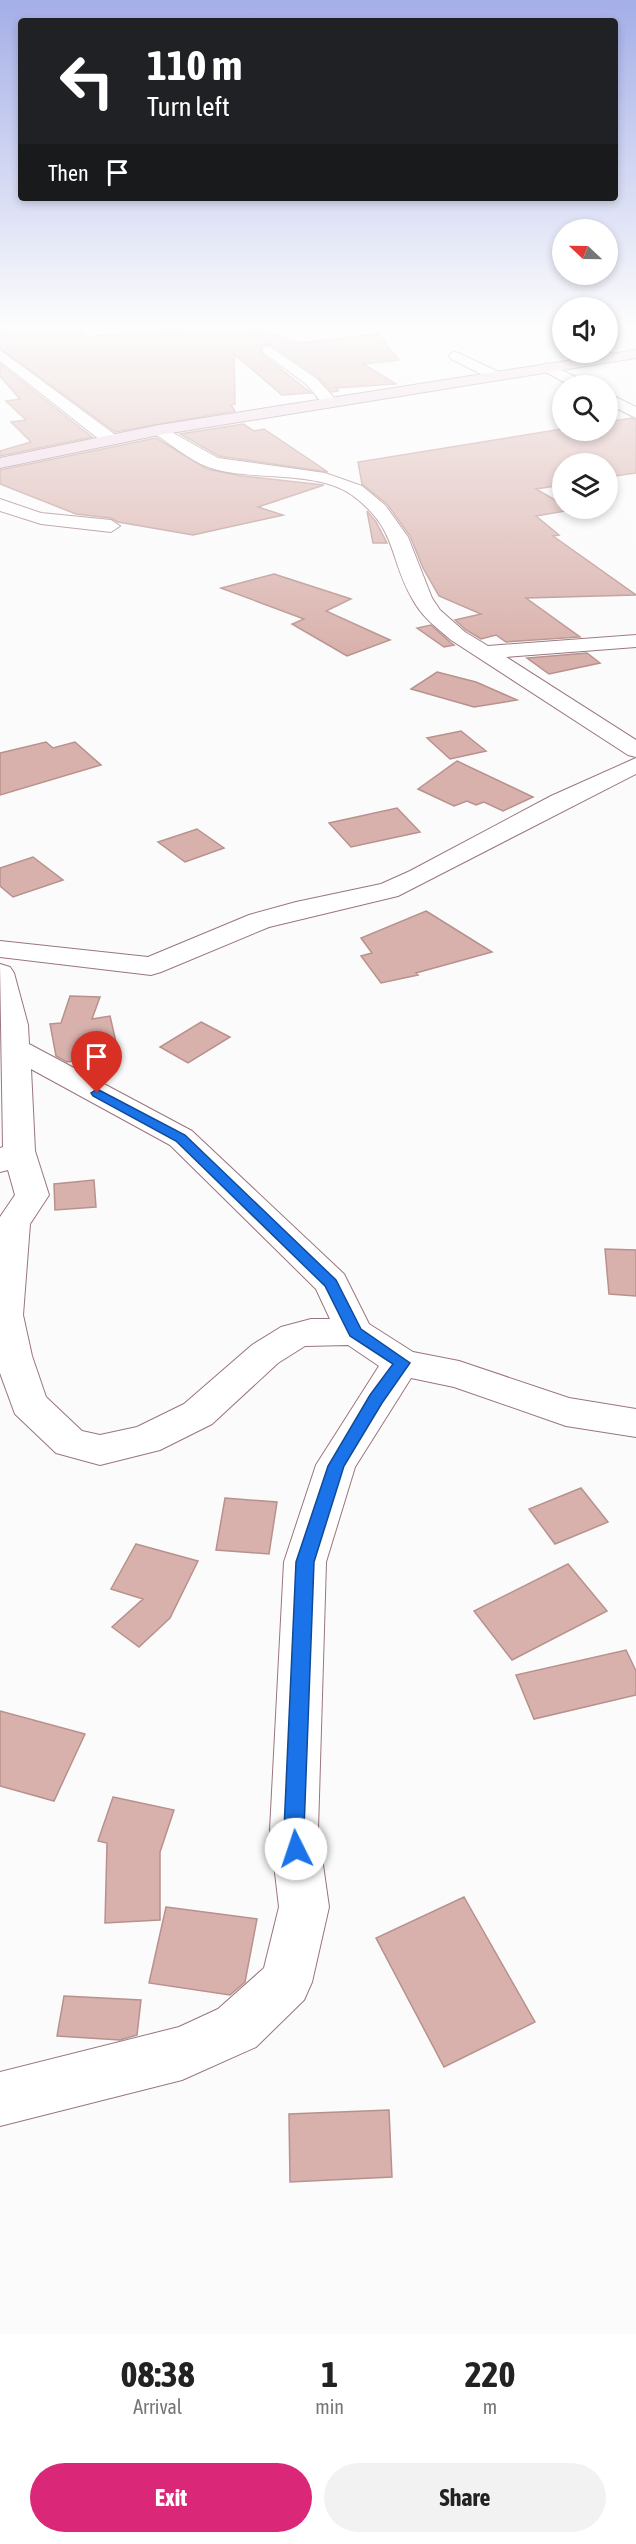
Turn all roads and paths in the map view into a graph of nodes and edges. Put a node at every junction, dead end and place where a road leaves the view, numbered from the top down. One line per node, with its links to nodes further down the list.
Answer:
1 (106, 436): 4 (street)
2 (131, 436): 4 (main road)
3 (168, 436): 9 (street)
4 (111, 440): 5 (main road)
5 (0, 463)
6 (0, 504): 7 (street)
7 (111, 526)
8 (636, 641): 9 (street)
9 (488, 652): 10 (street)
10 (636, 750)
11 (636, 765): 12 (street)
12 (0, 949)
13 (0, 973): 14 (street)
14 (14, 1048): 15 (street); 17 (street)
15 (9, 1156): 16 (street)
16 (4, 1256): 17 (street)
17 (355, 1332): 18 (street)
18 (402, 1363): 19 (street); 20 (street)
19 (636, 1423)
20 (0, 2099)

